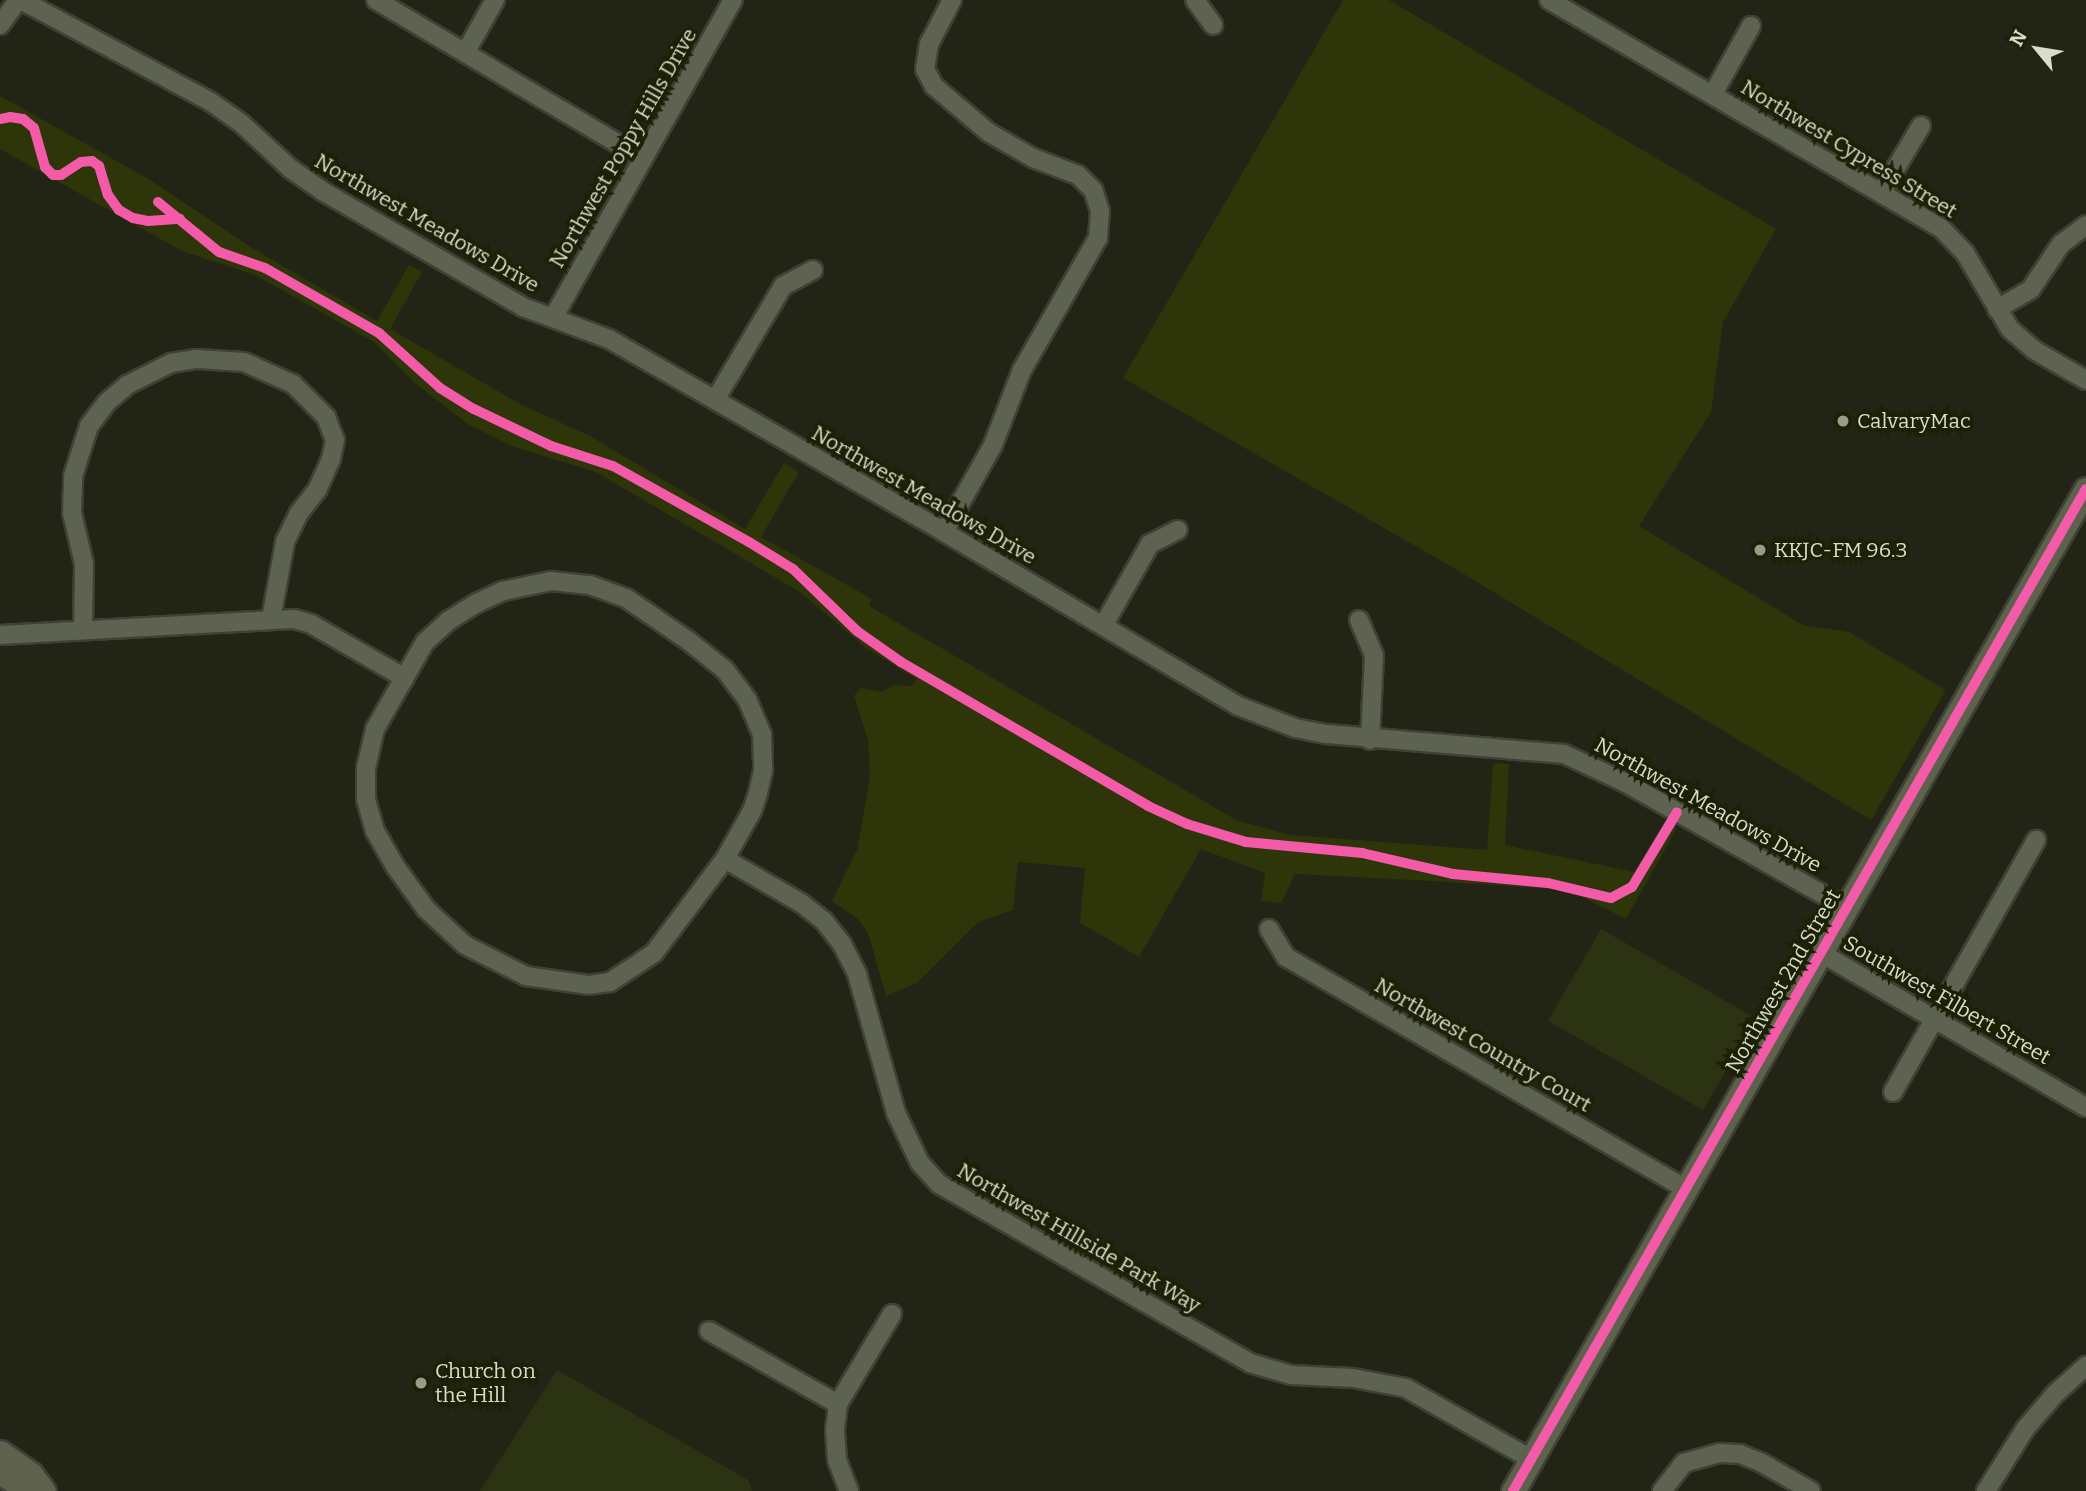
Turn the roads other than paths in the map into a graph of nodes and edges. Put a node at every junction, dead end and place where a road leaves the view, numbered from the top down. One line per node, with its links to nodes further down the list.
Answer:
1 (20, 0): 9 (street); 19 (street, Northwest Meadows Drive)
2 (376, 0): 11 (street)
3 (495, 0): 11 (street)
4 (733, 0): 14 (street, Northwest Poppy Hills Drive)
5 (952, 0): 24 (street)
6 (1195, 0): 8 (street)
7 (1549, 0): 12 (street, Northwest Cypress Street)
8 (1213, 24)
9 (0, 25)
10 (1751, 26): 12 (street)
11 (465, 53): 14 (street)
12 (1713, 94): 15 (street, Northwest Cypress Street)
13 (1921, 125): 15 (street)
14 (642, 159): 19 (street, Northwest Poppy Hills Drive)
15 (1881, 193): 18 (street, Northwest Cypress Street)
16 (2086, 225): 18 (street)
17 (813, 270): 21 (street)
18 (1997, 309): 20 (street, Northwest Cypress Street)
19 (553, 318): 21 (street, Northwest Meadows Drive)
20 (2086, 380)
21 (715, 400): 24 (street, Northwest Meadows Drive)
22 (2086, 489): 34 (main road, Northwest 2nd Street)
23 (1178, 530): 27 (street)
24 (944, 532): 27 (street, Northwest Meadows Drive)
25 (271, 619): 28 (street); 28 (street); 30 (street)
26 (1359, 620): 31 (street)
27 (1103, 626): 31 (street, Northwest Meadows Drive)
28 (83, 629): 29 (street)
29 (0, 635)
30 (405, 678): 33 (street); 33 (street)
31 (1370, 740): 34 (street, Northwest Meadows Drive)
32 (2036, 840): 37 (street)
33 (725, 859): 46 (street, Northwest Hillside Park Way)
34 (1847, 908): 36 (main road, Northwest 2nd Street)
35 (1269, 929): 40 (street, Northwest Country Court)
36 (1821, 953): 37 (street, Southwest Filbert Street); 40 (main road, Northwest 2nd Street)
37 (1935, 1018): 38 (street); 39 (street, Southwest Filbert Street)
38 (1894, 1092)
39 (2086, 1107)
40 (1686, 1189): 46 (main road, Northwest 2nd Street)
41 (892, 1314): 44 (street)
42 (709, 1331): 44 (street)
43 (2086, 1366): 54 (street)
44 (838, 1404): 50 (street)
45 (0, 1452): 49 (main road)
46 (1531, 1459): 51 (main road, Northwest 2nd Street)
47 (0, 1473): 48 (main road)
48 (30, 1491)
49 (44, 1491)
50 (849, 1491)
51 (1513, 1491)
52 (1662, 1491): 53 (street)
53 (1811, 1491)
54 (1986, 1491)

